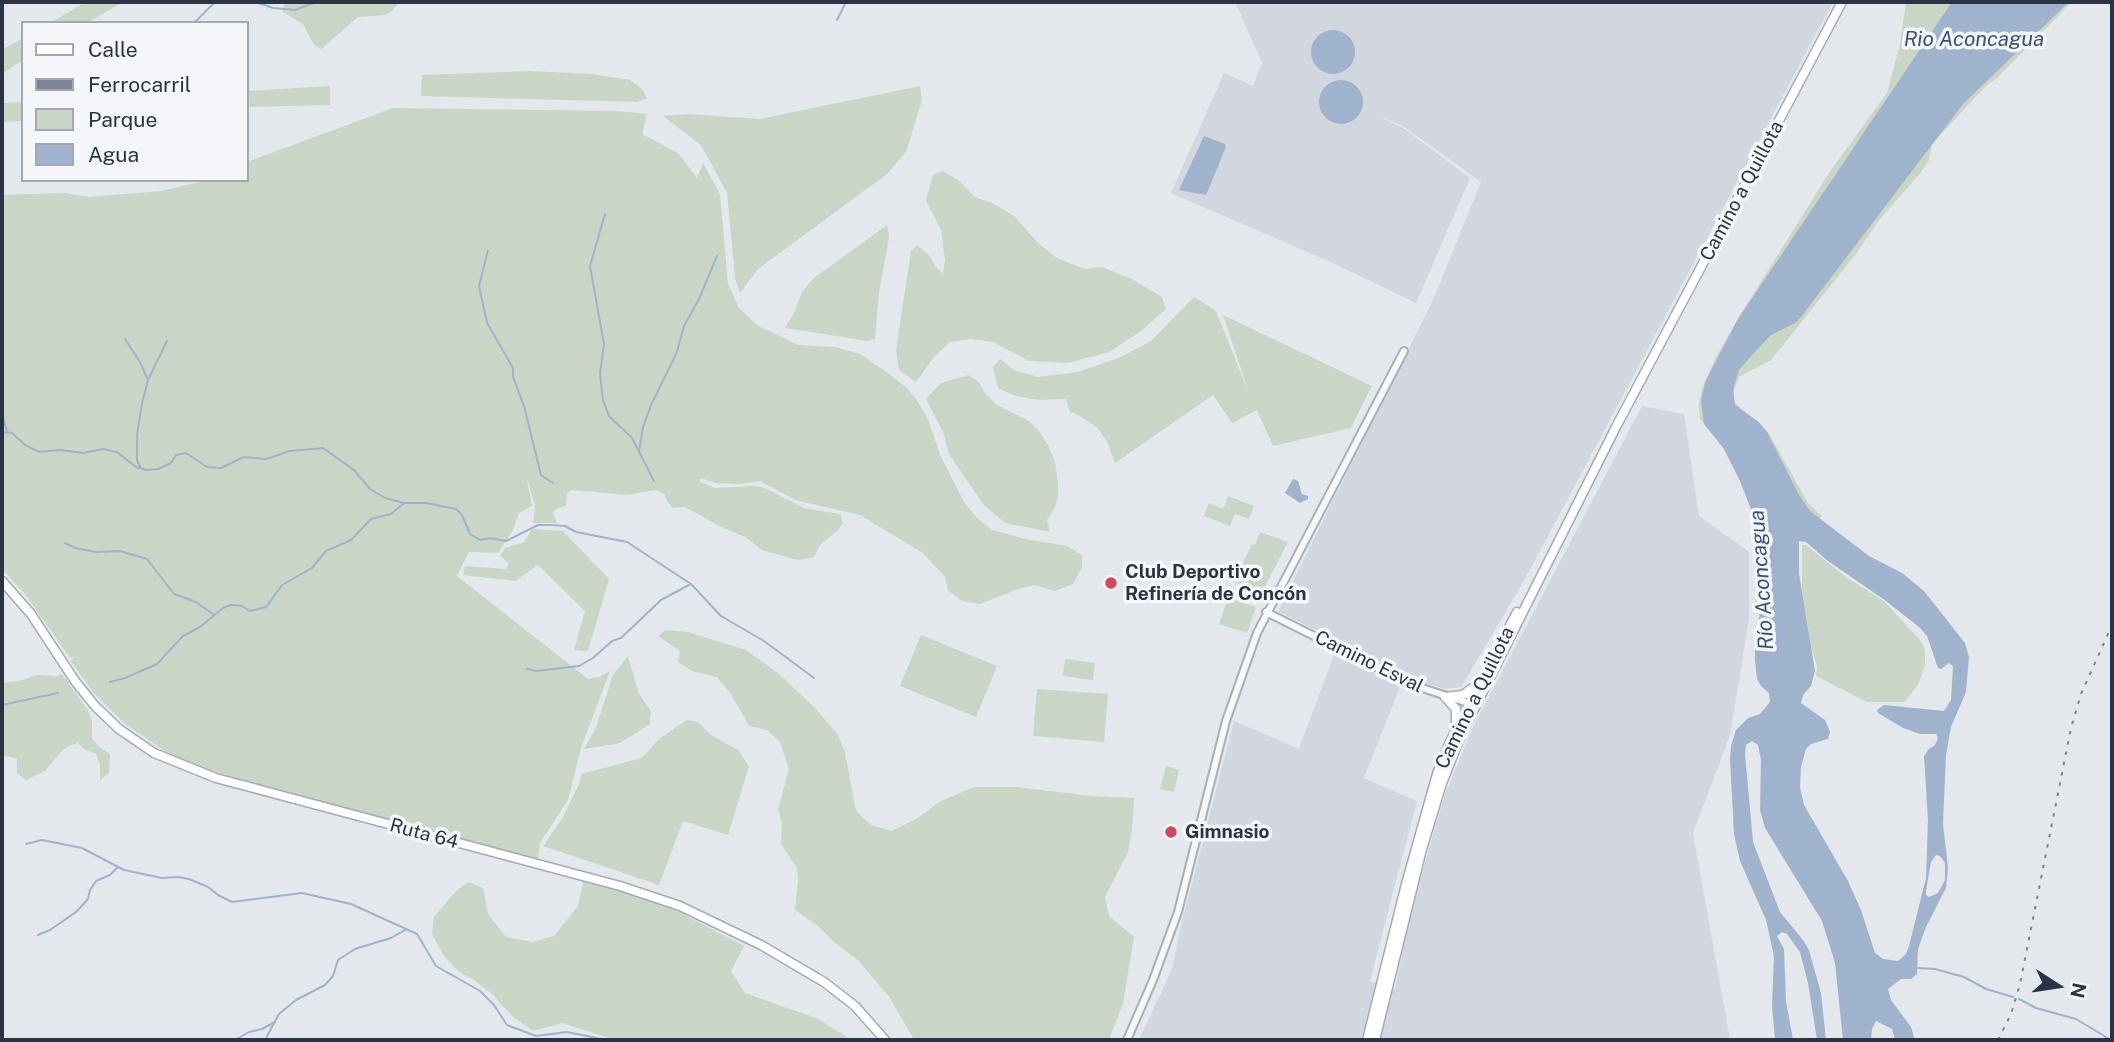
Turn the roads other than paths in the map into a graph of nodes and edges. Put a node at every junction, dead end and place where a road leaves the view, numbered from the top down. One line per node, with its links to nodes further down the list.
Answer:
1 (1842, 2): 3 (main road, Camino a Quillota)
2 (1404, 351): 5 (street)
3 (1603, 454): 6 (main road, Camino a Quillota); 8 (main road, Camino a Quillota)
4 (2, 581): 10 (main road, Ruta 64)
5 (1266, 612): 7 (street, Camino Esval); 11 (street)
6 (1489, 666): 7 (main road); 8 (main road, Camino a Quillota)
7 (1445, 697): 8 (street, Camino Esval); 9 (main road)
8 (1472, 705): 9 (main road, Camino a Quillota); 13 (main road, Camino a Quillota)
9 (1450, 742): 12 (main road, Camino a Quillota)
10 (885, 1040)
11 (1127, 1040)
12 (1367, 1040)
13 (1375, 1040)

